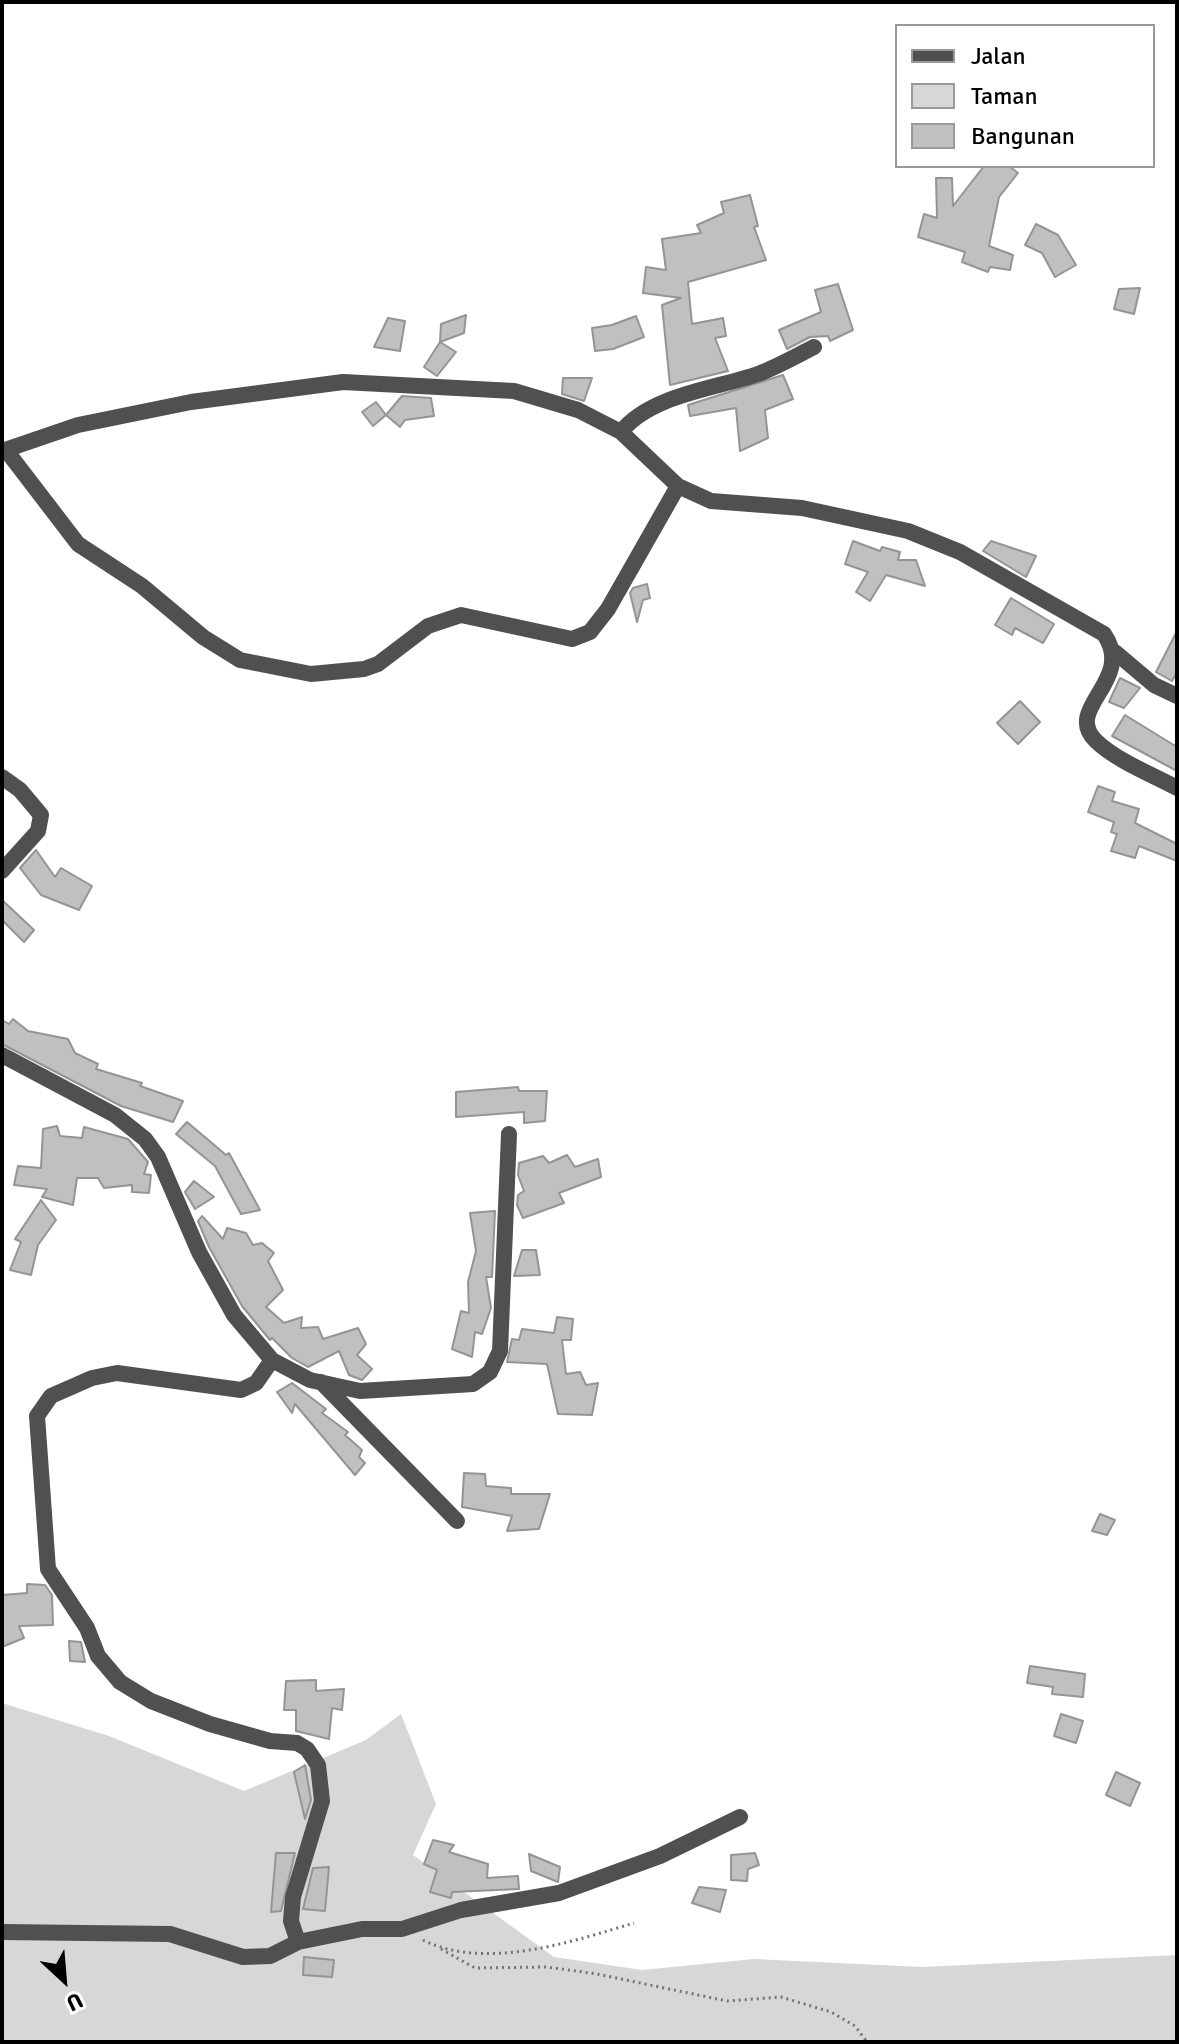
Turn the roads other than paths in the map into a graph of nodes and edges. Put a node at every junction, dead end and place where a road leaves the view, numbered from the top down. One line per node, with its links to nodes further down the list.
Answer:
1 (814, 347): 2 (street)
2 (621, 432): 3 (street); 4 (street)
3 (4, 450): 4 (street)
4 (678, 486): 5 (street)
5 (1115, 652): 6 (street); 8 (street)
6 (1175, 690)
7 (2, 777): 9 (street)
8 (1177, 788)
9 (2, 871)
10 (2, 1055): 12 (street)
11 (509, 1134): 13 (street)
12 (272, 1360): 13 (street); 17 (street)
13 (321, 1382): 14 (street)
14 (457, 1521)
15 (740, 1817): 17 (street)
16 (2, 1932): 17 (street)
17 (298, 1942)

